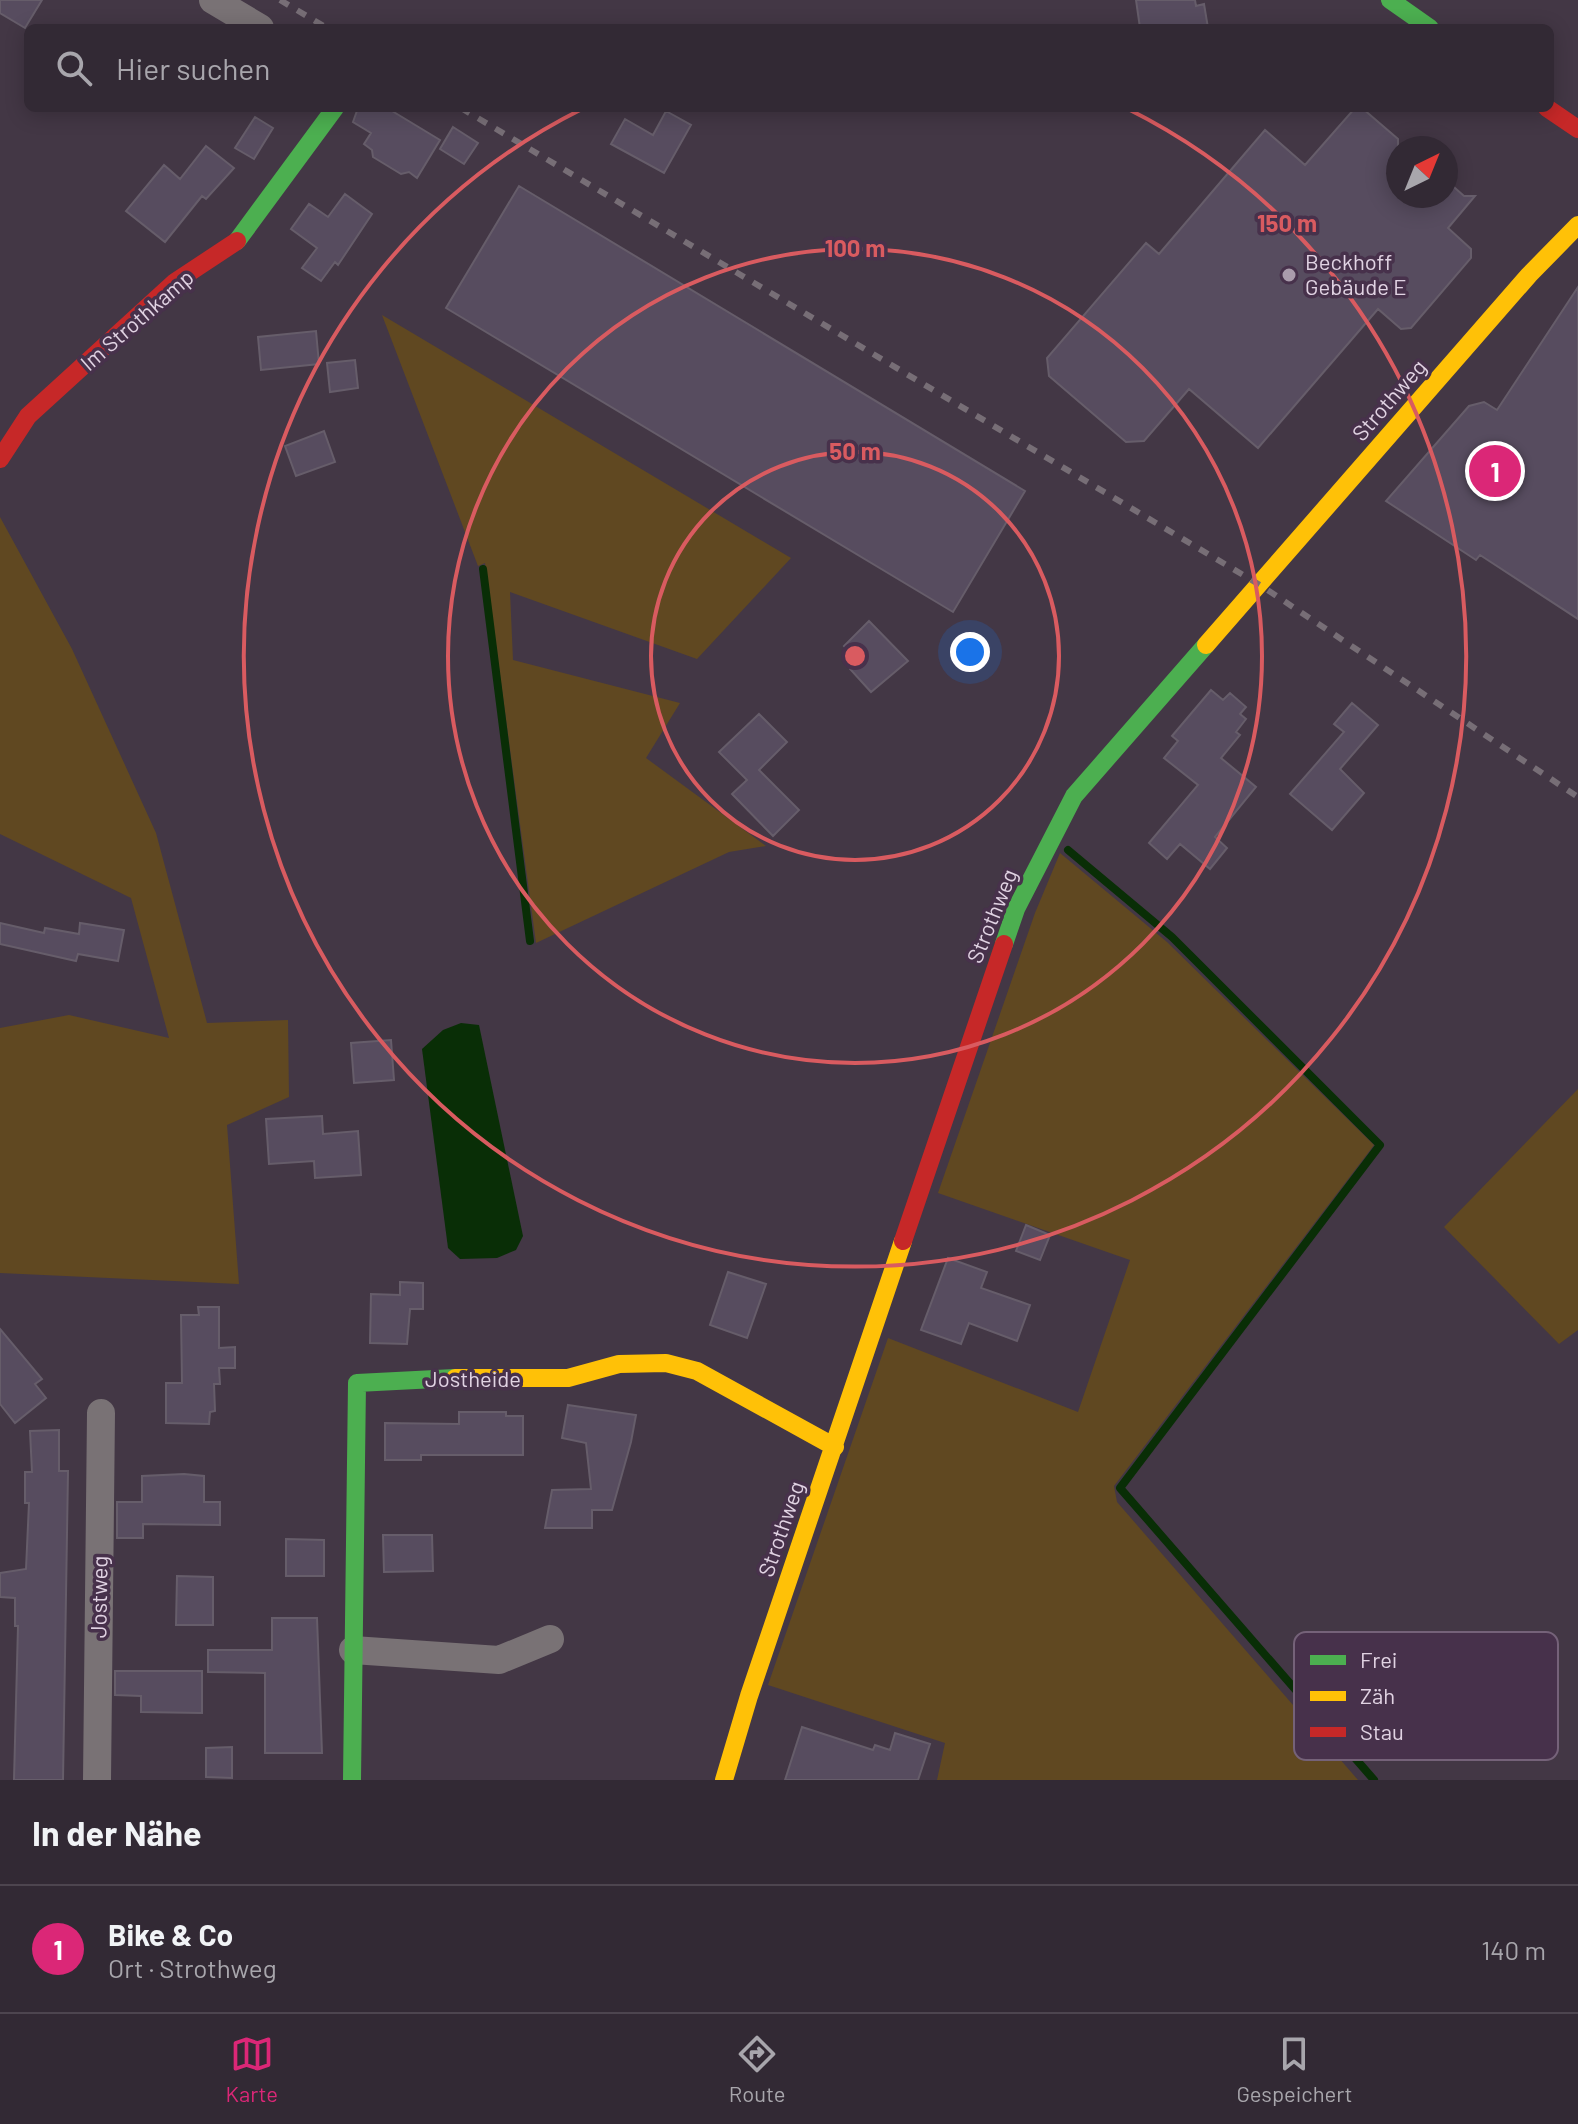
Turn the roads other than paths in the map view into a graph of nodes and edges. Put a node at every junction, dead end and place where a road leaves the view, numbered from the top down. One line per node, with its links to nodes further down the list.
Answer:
1 (213, 0): 3 (street)
2 (1390, 0): 4 (street)
3 (253, 24)
4 (1424, 24)
5 (332, 112): 9 (street, Im Strothkamp)
6 (1553, 112): 7 (street)
7 (1578, 129)
8 (1578, 225): 11 (street, Strothweg)
9 (0, 459)
10 (101, 1413): 14 (street, Jostweg)
11 (835, 1447): 13 (street, Jostheide); 16 (street, Strothweg)
12 (550, 1639): 13 (street)
13 (353, 1650): 15 (street, Jostheide)
14 (97, 1780)
15 (352, 1780)
16 (724, 1780)

